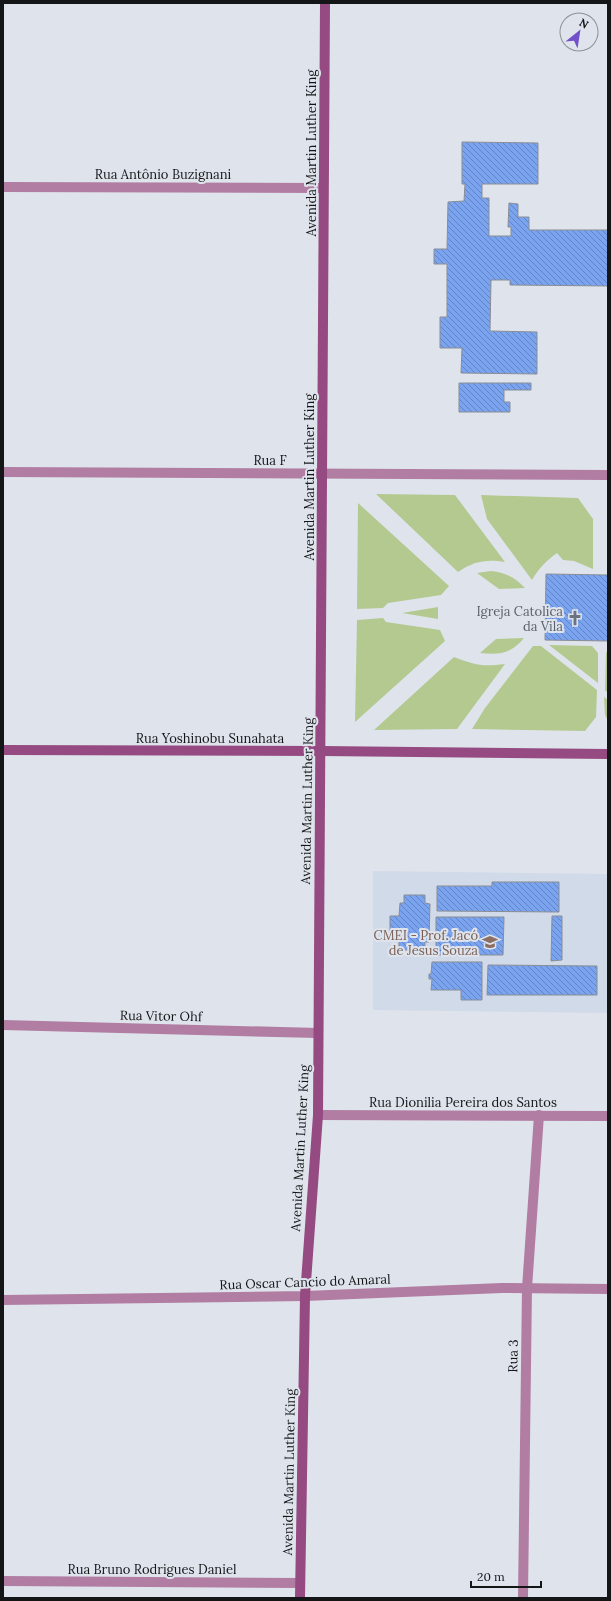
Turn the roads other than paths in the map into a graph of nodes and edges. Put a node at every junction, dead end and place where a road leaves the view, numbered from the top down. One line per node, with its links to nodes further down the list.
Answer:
1 (325, 3): 3 (main road, Avenida Martin Luther King)
2 (3, 187): 3 (street, Rua Antônio Buzignani)
3 (323, 188): 5 (main road, Avenida Martin Luther King)
4 (3, 472): 5 (street, Rua F)
5 (322, 473): 6 (street, Rua F); 8 (main road, Avenida Martin Luther King)
6 (608, 475)
7 (3, 750): 8 (main road, Rua Yoshinobu Sunahata)
8 (321, 751): 9 (main road, Rua Yoshinobu Sunahata); 11 (main road, Avenida Martin Luther King)
9 (608, 754)
10 (3, 1025): 11 (street, Rua Vitor Ohf)
11 (318, 1033): 12 (main road, Avenida Martin Luther King)
12 (318, 1115): 13 (street, Rua Dionilia Pereira dos Santos); 17 (main road, Avenida Martin Luther King)
13 (539, 1115): 14 (street, Rua Dionilia Pereira dos Santos); 15 (street, Rua 3)
14 (608, 1116)
15 (527, 1288): 16 (street, Rua Oscar Cancio do Amaral); 17 (street, Rua Oscar Cancio do Amaral); 22 (street, Rua 3)
16 (608, 1289)
17 (305, 1296): 18 (street, Rua Oscar Cancio do Amaral); 20 (main road, Avenida Martin Luther King)
18 (3, 1300)
19 (3, 1581): 20 (street, Rua Bruno Rodrigues Daniel)
20 (300, 1583): 21 (main road, Avenida Martin Luther King)
21 (300, 1598)
22 (523, 1598)

